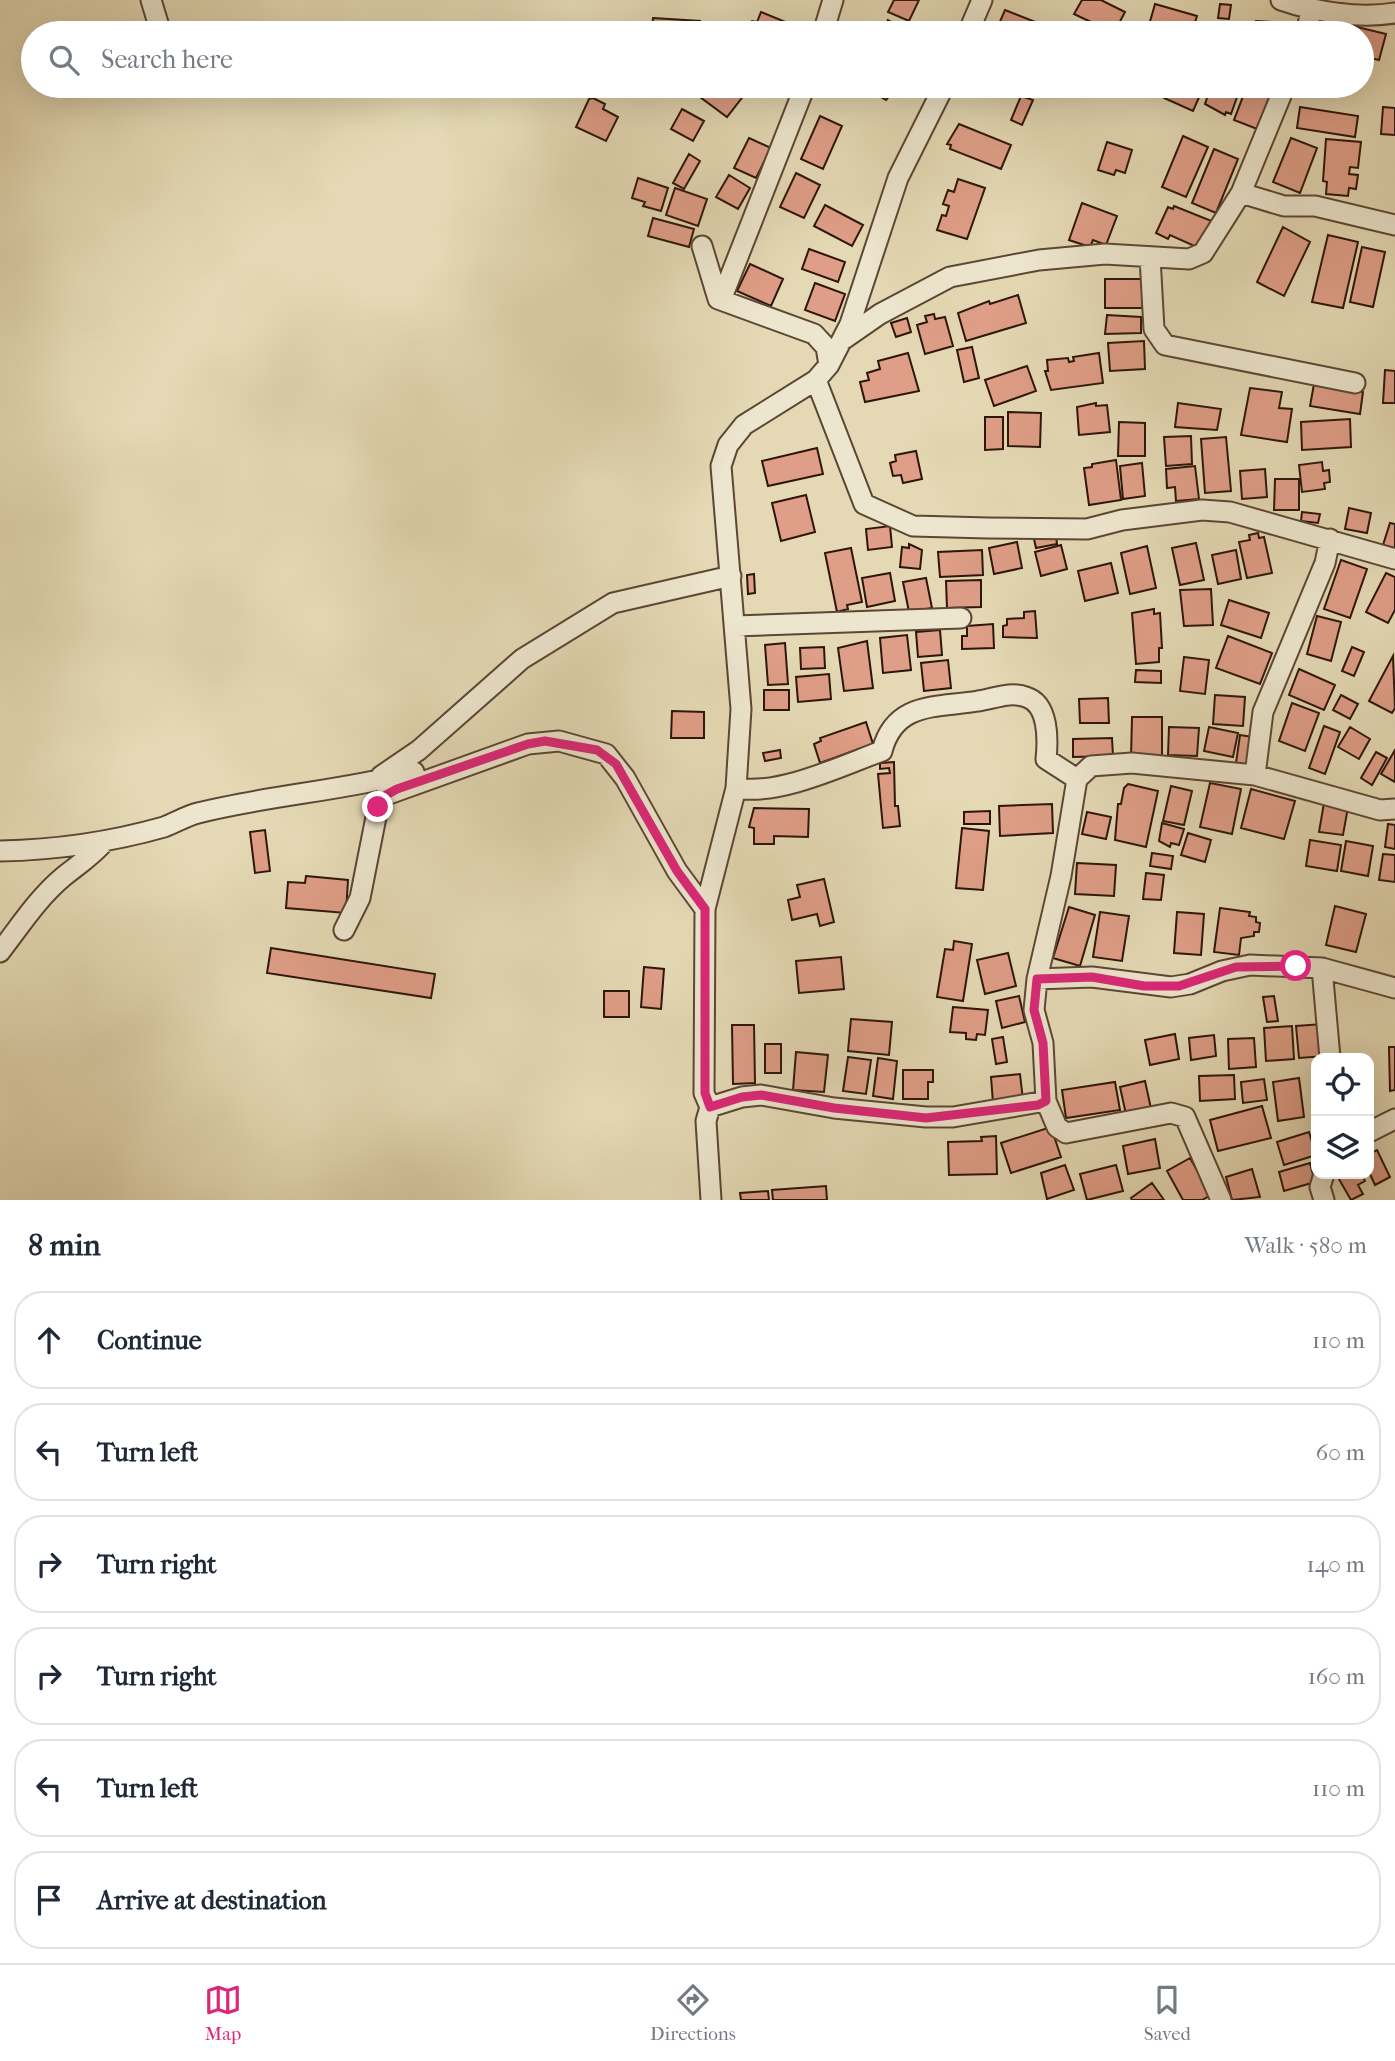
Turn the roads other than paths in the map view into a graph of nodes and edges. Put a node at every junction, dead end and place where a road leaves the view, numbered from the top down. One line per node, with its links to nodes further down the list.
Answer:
1 (151, 0): 7 (street)
2 (833, 0): 8 (street)
3 (982, 0): 9 (street)
4 (1281, 0): 5 (street)
5 (1311, 11): 6 (street); 10 (street)
6 (1395, 13)
7 (157, 21)
8 (827, 21)
9 (973, 21)
10 (1309, 21)
11 (800, 98): 18 (street)
12 (938, 98): 19 (street)
13 (1280, 98): 14 (street)
14 (1241, 193): 15 (street); 17 (street)
15 (1395, 225)
16 (702, 246): 18 (street)
17 (1150, 257): 19 (street); 21 (street)
18 (721, 300): 20 (street)
19 (842, 341): 20 (street)
20 (823, 373): 22 (street); 24 (street)
21 (1355, 383)
22 (1330, 539): 23 (street); 28 (street)
23 (1395, 559)
24 (731, 576): 26 (street); 30 (street)
25 (961, 618): 26 (street)
26 (736, 626): 31 (street)
27 (506, 751): 30 (street); 35 (street); 36 (street)
28 (1255, 775): 29 (street); 32 (street)
29 (1077, 779): 31 (street); 39 (street)
30 (372, 783): 33 (street)
31 (736, 788): 35 (street)
32 (1395, 809)
33 (105, 841): 34 (street); 37 (street)
34 (0, 851)
35 (705, 909): 43 (street)
36 (344, 930)
37 (0, 952)
38 (1322, 968): 39 (street); 40 (street); 41 (street)
39 (1037, 979): 42 (street)
40 (1395, 988)
41 (1330, 1053)
42 (1046, 1101): 43 (street); 48 (street)
43 (710, 1107): 47 (street)
44 (1395, 1119): 45 (street)
45 (1374, 1130)
46 (1322, 1179): 49 (street)
47 (710, 1200)
48 (1221, 1200)
49 (1324, 1200)

